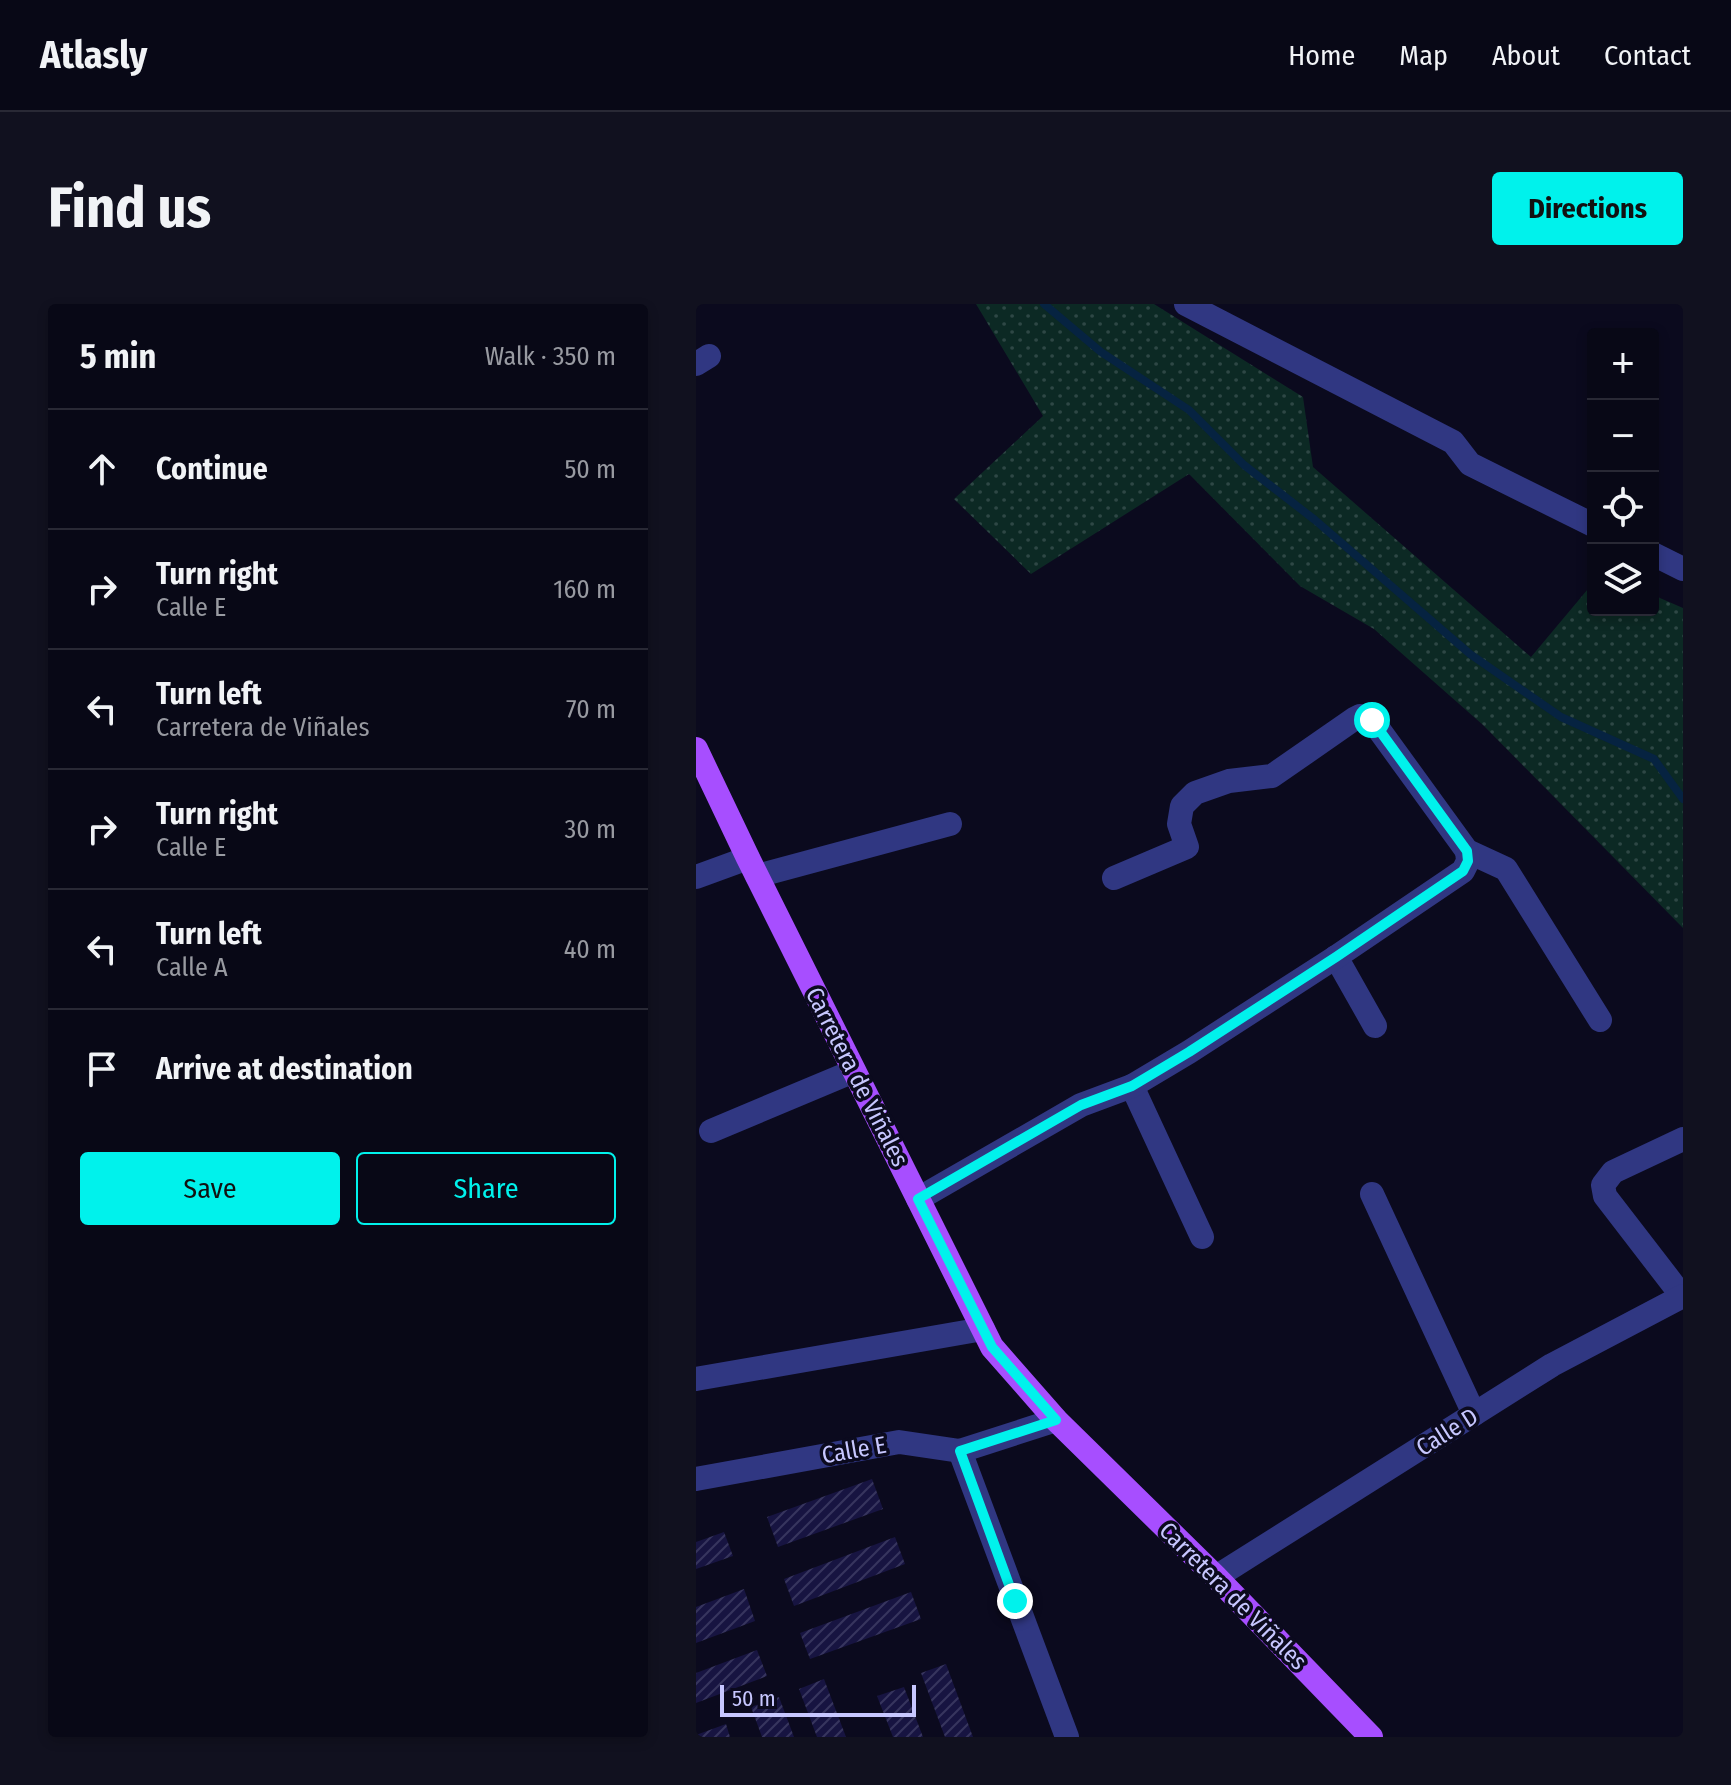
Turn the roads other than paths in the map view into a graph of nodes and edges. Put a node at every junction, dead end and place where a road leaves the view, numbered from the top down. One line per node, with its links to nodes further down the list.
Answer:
1 (1186, 304): 2 (street)
2 (1587, 522)
3 (1659, 557): 4 (street)
4 (1683, 569)
5 (696, 749): 8 (main road, Carretera de Viñales)
6 (950, 824): 8 (street)
7 (1467, 851): 10 (street); 11 (street); 12 (street)
8 (752, 867): 9 (street); 14 (main road, Carretera de Viñales)
9 (696, 877)
10 (1114, 878)
11 (1336, 957): 13 (street); 15 (street)
12 (1600, 1020)
13 (1375, 1026)
14 (854, 1071): 16 (street); 19 (main road, Carretera de Viñales)
15 (1132, 1086): 19 (street); 20 (street)
16 (711, 1131)
17 (1683, 1139): 21 (street)
18 (1372, 1194): 24 (street)
19 (918, 1199): 22 (main road, Carretera de Viñales)
20 (1202, 1237)
21 (1683, 1296): 24 (street, Calle D)
22 (983, 1329): 23 (street); 25 (main road, Carretera de Viñales)
23 (696, 1379)
24 (1474, 1414): 28 (street, Calle D)
25 (1056, 1420): 26 (street, Calle E); 28 (main road, Carretera de Viñales)
26 (960, 1451): 27 (street, Calle E); 29 (street)
27 (696, 1479)
28 (1216, 1577): 30 (main road, Carretera de Viñales)
29 (1067, 1737)
30 (1371, 1737)

